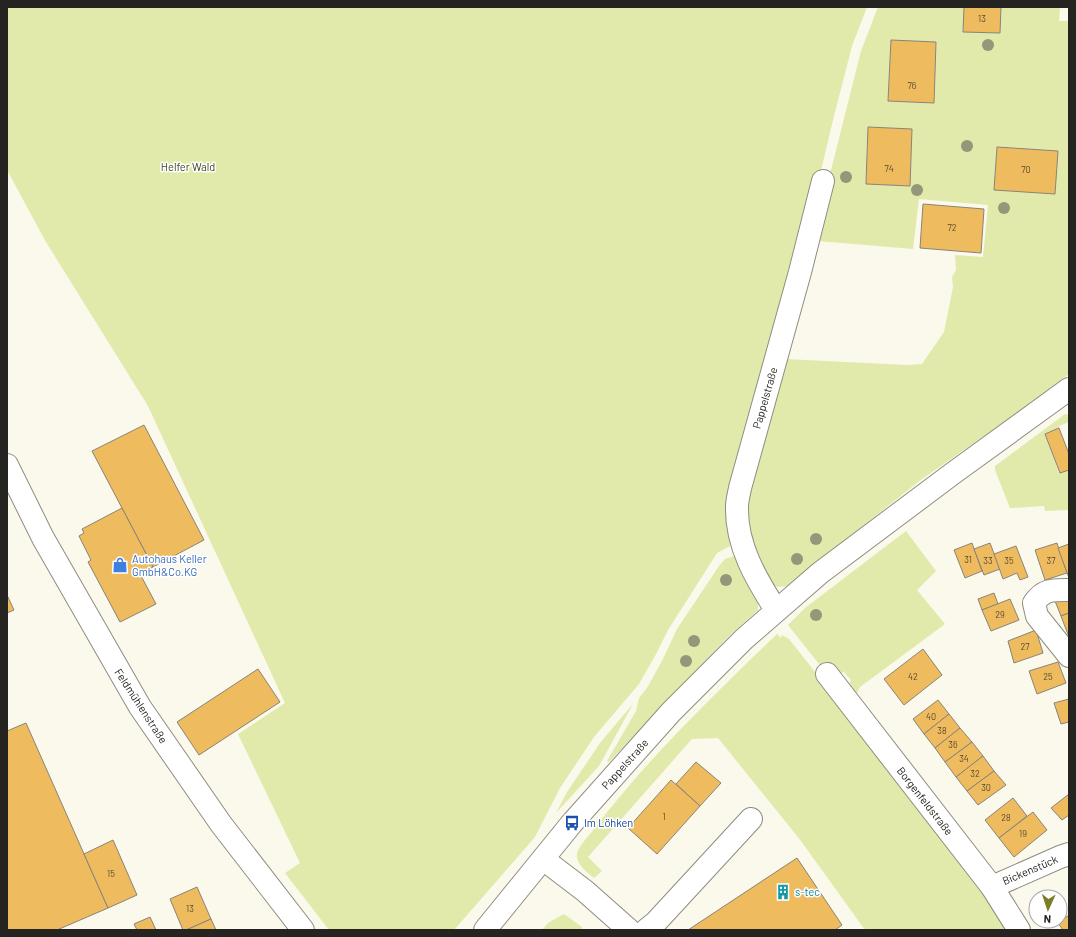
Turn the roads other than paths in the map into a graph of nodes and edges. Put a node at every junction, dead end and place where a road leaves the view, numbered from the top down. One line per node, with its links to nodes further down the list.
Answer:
1 (823, 181): 5 (street, Pappelstraße)
2 (1067, 396): 5 (street, Pappelstraße)
3 (7, 465): 12 (street, Feldmühlenstraße)
4 (1069, 590): 6 (street)
5 (776, 610): 10 (street, Pappelstraße)
6 (1069, 656)
7 (827, 674): 11 (street, Borgenfeldstraße)
8 (751, 819): 14 (street)
9 (1069, 854): 11 (street, Bickenstück)
10 (543, 859): 13 (street, Pappelstraße); 14 (street)
11 (992, 887): 15 (street, Borgenfeldstraße)
12 (303, 930)
13 (485, 930)
14 (632, 930)
15 (1019, 930)

